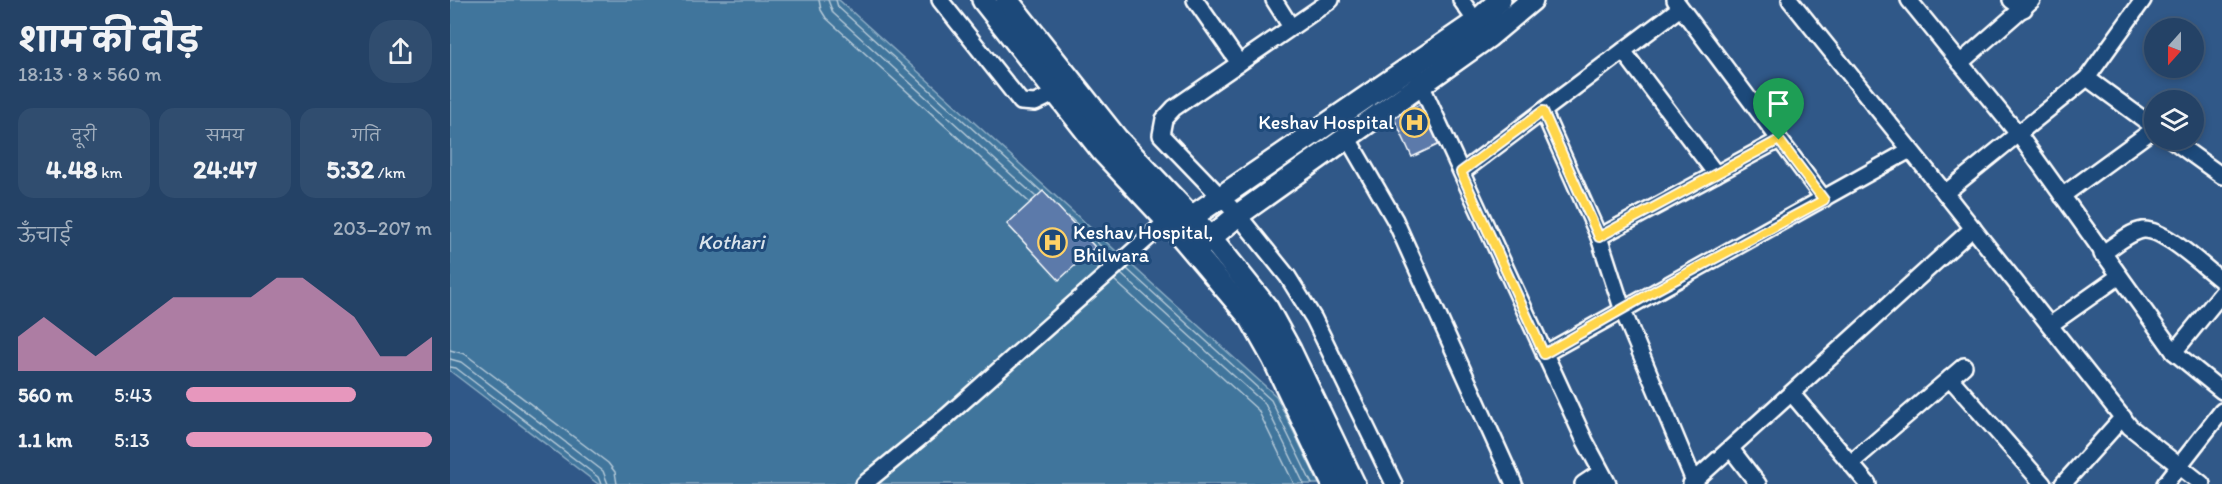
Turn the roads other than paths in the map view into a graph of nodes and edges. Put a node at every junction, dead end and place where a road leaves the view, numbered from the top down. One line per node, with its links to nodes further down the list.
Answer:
1 (940, 0): 22 (street)
2 (983, 0): 22 (main road)
3 (1007, 0): 39 (main road)
4 (1195, 0): 18 (street)
5 (1274, 0): 15 (street)
6 (1331, 0): 15 (street)
7 (1461, 0): 16 (street)
8 (1500, 0): 16 (main road)
9 (1533, 0): 16 (main road)
10 (1790, 0): 29 (street)
11 (1909, 0): 19 (street)
12 (2141, 1): 21 (street)
13 (2023, 3): 19 (street)
14 (1677, 4): 17 (street); 28 (street)
15 (1291, 27): 18 (street)
16 (1482, 29): 20 (main road)
17 (1623, 51): 23 (street); 32 (street)
18 (1239, 63): 35 (street)
19 (1960, 63): 25 (street)
20 (1416, 73): 27 (main road); 31 (street); 35 (main road)
21 (2088, 78): 24 (street); 25 (street)
22 (1056, 93): 39 (main road)
23 (1543, 111): 31 (street); 41 (street)
24 (2144, 120)
25 (2019, 135): 34 (street); 36 (street)
26 (2144, 135): 36 (street)
27 (1347, 137): 38 (main road); 67 (street)
28 (1779, 140): 32 (street); 37 (street)
29 (1910, 150): 34 (street); 37 (street)
30 (2186, 150): 33 (street)
31 (1461, 172): 51 (street)
32 (1716, 174): 41 (street)
33 (2222, 176)
34 (1945, 193): 40 (street)
35 (1220, 196): 38 (street); 39 (main road)
36 (2062, 196): 44 (street)
37 (1824, 200): 48 (street)
38 (1238, 215): 42 (main road); 66 (street)
39 (1178, 222): 42 (main road); 43 (main road); 63 (street)
40 (1973, 228): 49 (street); 55 (street)
41 (1599, 237): 48 (street)
42 (1211, 238): 43 (main road); 65 (main road)
43 (1194, 251): 64 (main road)
44 (2102, 254): 45 (street); 46 (street)
45 (2118, 277): 49 (street); 50 (street)
46 (2222, 281)
47 (2222, 293): 50 (street)
48 (1623, 311): 51 (street); 62 (street)
49 (2050, 325): 57 (street)
50 (2174, 352): 54 (street)
51 (1544, 354): 61 (street)
52 (1964, 366): 53 (street)
53 (1950, 378): 59 (street); 71 (street)
54 (2222, 391)
55 (1792, 394): 58 (street); 59 (street)
56 (2222, 411): 60 (street)
57 (2123, 417): 60 (street); 72 (street)
58 (1731, 449): 62 (street); 69 (street)
59 (1851, 463): 70 (street)
60 (2179, 465): 73 (street); 74 (street)
61 (1605, 478): 68 (street)
62 (1692, 483)
63 (864, 484)
64 (1333, 484)
65 (1354, 484)
66 (1394, 484)
67 (1514, 484)
68 (1583, 484)
69 (1758, 484)
70 (1868, 484)
71 (2043, 484)
72 (2063, 484)
73 (2165, 484)
74 (2202, 484)

